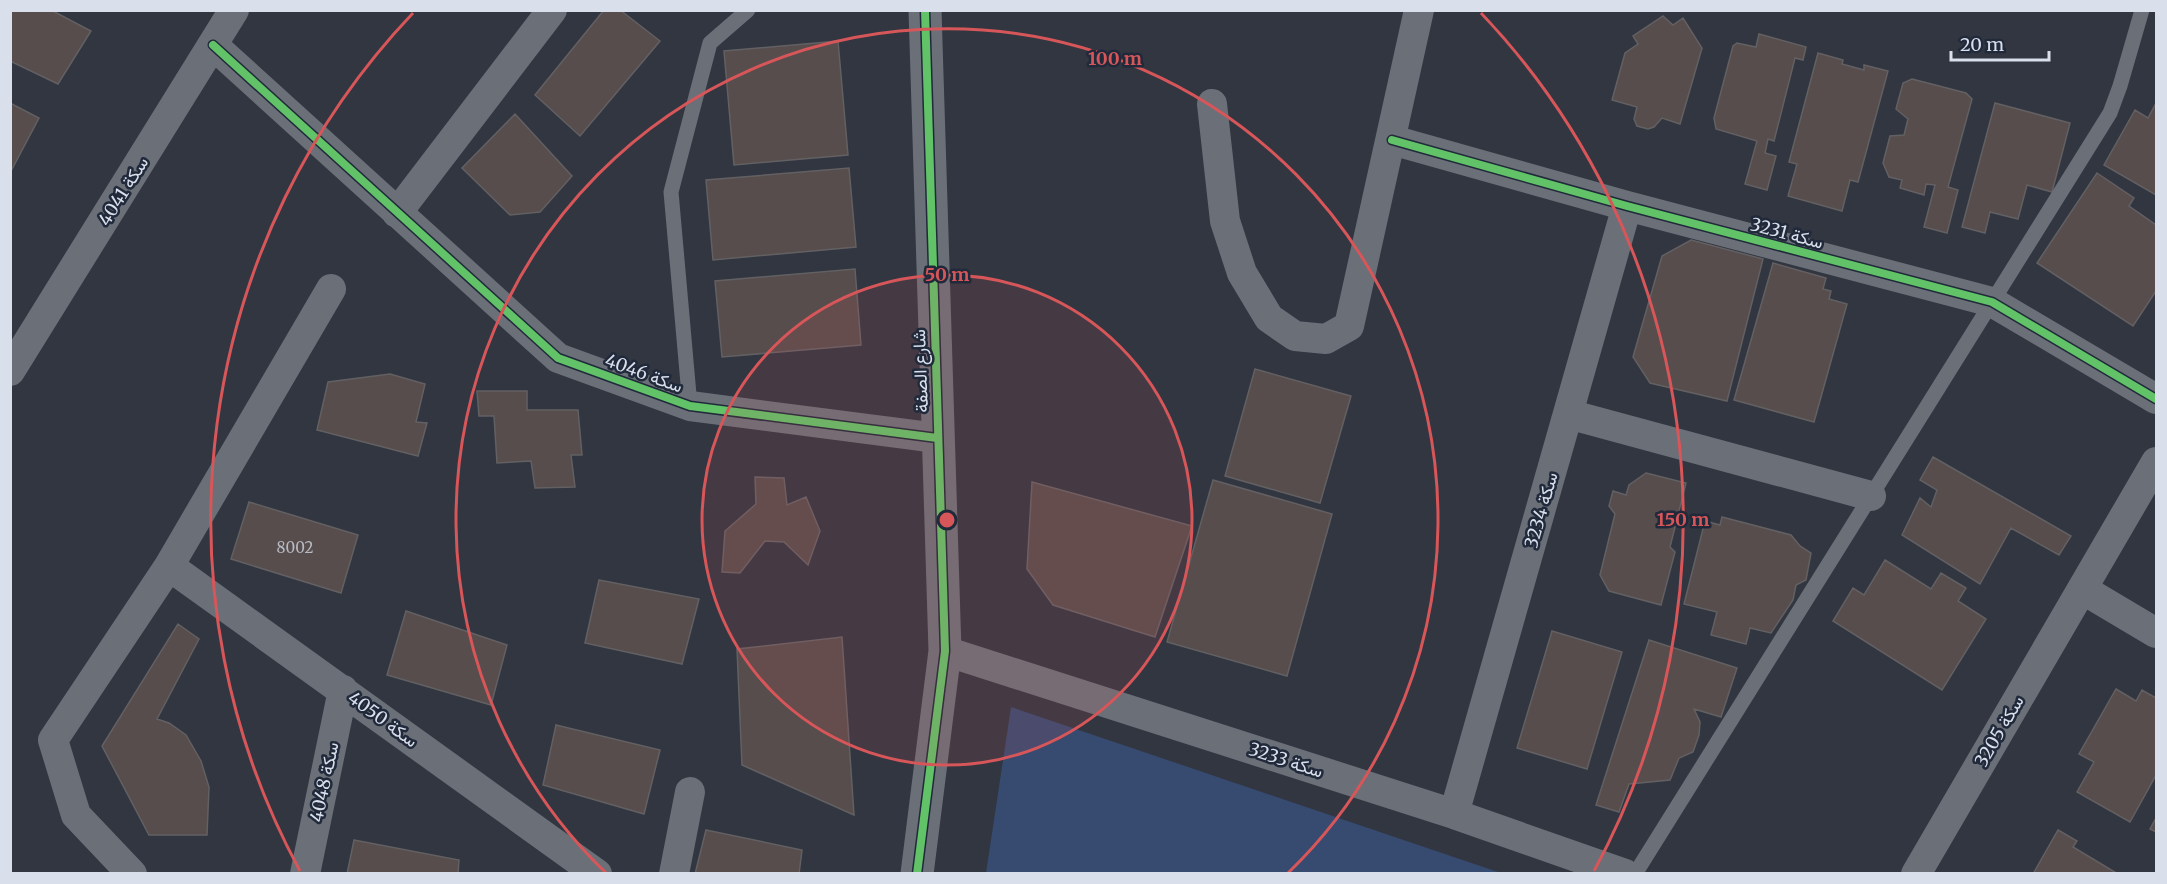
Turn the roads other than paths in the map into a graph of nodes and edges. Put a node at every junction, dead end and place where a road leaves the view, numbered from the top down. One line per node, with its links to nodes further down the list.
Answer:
1 (234, 10): 7 (street, سكة 4041)
2 (552, 10): 11 (street)
3 (748, 10): 17 (lane)
4 (925, 10): 19 (street, شارع الصفة)
5 (1419, 10): 9 (street)
6 (2142, 10): 13 (lane)
7 (213, 45): 11 (street, سكة 4046); 14 (street, سكة 4041)
8 (1212, 104): 9 (street)
9 (1392, 140): 10 (street, سكة 3231)
10 (1627, 206): 13 (street, سكة 3231); 18 (street, سكة 3234)
11 (397, 213): 17 (street, سكة 4046)
12 (331, 289): 22 (street)
13 (1992, 302): 16 (street, سكة 3231); 21 (lane)
14 (19, 338): 15 (street, سكة 4041)
15 (10, 371)
16 (2157, 399)
17 (690, 406): 19 (street, سكة 4046)
18 (1568, 414): 21 (street); 28 (street, سكة 3234)
19 (937, 438): 25 (street, شارع الصفة)
20 (2157, 462): 23 (street, سكة 3205)
21 (1871, 496): 35 (lane)
22 (169, 566): 26 (street, سكة 4050); 29 (street)
23 (2082, 589): 24 (street); 36 (street, سكة 3205)
24 (2157, 633)
25 (945, 651): 28 (street, سكة 3233); 33 (street, شارع الصفة)
26 (343, 690): 30 (street, سكة 4048); 31 (street, سكة 4050)
27 (690, 792): 32 (street)
28 (1454, 814): 34 (street, سكة 3233)
29 (132, 873)
30 (305, 873)
31 (597, 873)
32 (674, 873)
33 (917, 873)
34 (1625, 873)
35 (1635, 873)
36 (1916, 873)

